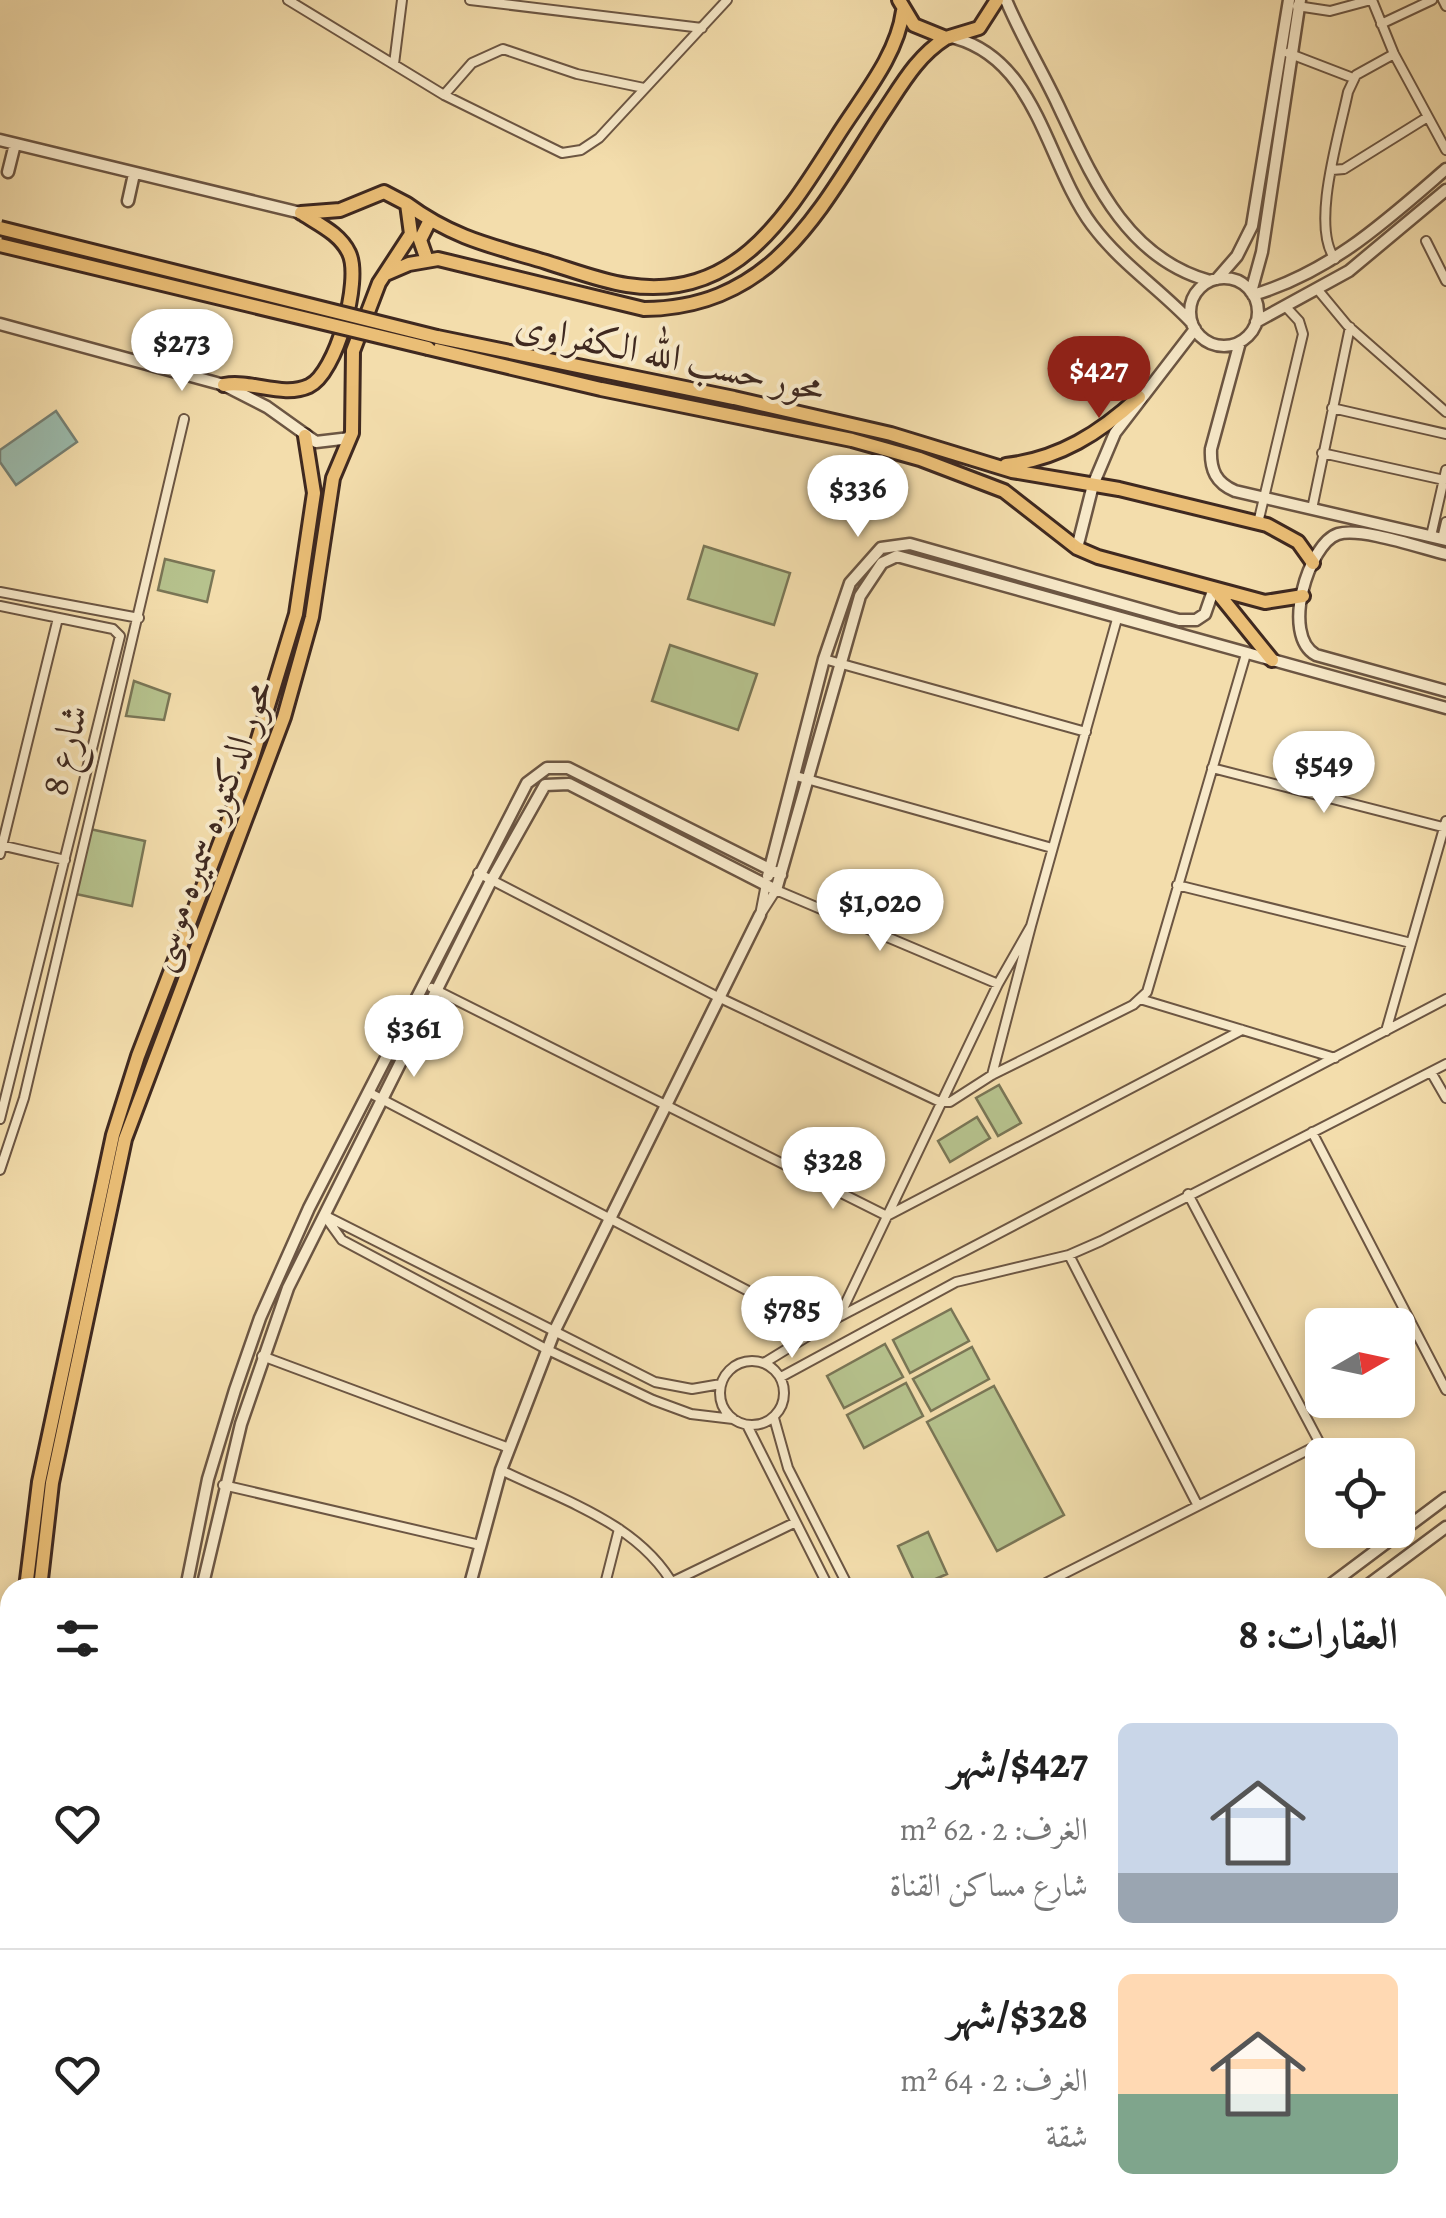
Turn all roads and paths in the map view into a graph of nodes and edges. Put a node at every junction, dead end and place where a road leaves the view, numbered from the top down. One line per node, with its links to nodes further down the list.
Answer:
1 (288, 0): 17 (street)
2 (402, 0): 17 (street)
3 (470, 0): 10 (street)
4 (726, 0): 13 (street)
5 (997, 0): 14 (main road)
6 (1006, 0): 40 (street)
7 (1372, 0): 9 (street); 12 (street)
8 (1432, 0): 12 (street)
9 (1294, 2): 15 (street)
10 (544, 4): 13 (street)
11 (901, 5): 14 (main road); 33 (main road)
12 (1381, 24): 16 (street)
13 (702, 28): 19 (street)
14 (950, 38): 38 (main road); 47 (street)
15 (1286, 52): 18 (street); 40 (street); 43 (street)
16 (1394, 54): 18 (street); 21 (street)
17 (394, 64): 20 (street)
18 (1353, 78): 26 (street)
19 (644, 88): 20 (street); 20 (street)
20 (444, 95)
21 (1426, 118): 24 (street); 26 (street)
22 (0, 140): 23 (street)
23 (15, 144): 27 (street); 28 (street)
24 (1446, 150)
25 (1446, 169): 37 (street)
26 (1332, 170): 37 (street)
27 (8, 172)
28 (134, 174): 30 (street); 32 (street)
29 (1446, 190): 42 (street)
30 (128, 201)
31 (406, 204): 32 (main road); 33 (main road); 39 (main road, محور الدكتوره سميره موسى)
32 (300, 213): 51 (main road)
33 (429, 222): 38 (main road)
34 (0, 228): 49 (main road, محور حسب الله الكفراوى, bridge)
35 (1426, 241): 41 (street)
36 (0, 245): 49 (main road, محور حسب الله الكفراوى, bridge)
37 (1335, 259): 43 (street)
38 (427, 260): 39 (main road)
39 (382, 277): 58 (main road, محور الدكتوره سميره موسى)
40 (1213, 280): 43 (street); 47 (street)
41 (1446, 281)
42 (1318, 290): 44 (street); 48 (street)
43 (1252, 293): 45 (street)
44 (1286, 307): 45 (street); 63 (street)
45 (1256, 322): 50 (street)
46 (0, 324): 51 (street)
47 (1193, 326): 50 (street); 52 (street)
48 (1350, 327): 53 (street); 54 (street)
49 (433, 342): 60 (main road, محور حسب الله الكفراوى); 68 (main road, محور حسب الله الكفراوى)
50 (1240, 342): 63 (street)
51 (224, 385): 57 (street)
52 (1138, 397): 60 (main road); 62 (street)
53 (1332, 408): 56 (street); 59 (street)
54 (1446, 412)
55 (184, 419): 77 (street)
56 (1446, 434)
57 (306, 436): 58 (street); 156 (main road, محور الدكتوره سميره موسى)
58 (350, 438): 157 (main road, محور الدكتوره سميره موسى)
59 (1322, 454): 61 (street); 64 (street)
60 (994, 467): 62 (main road, محور حسب الله الكفراوى)
61 (1445, 475): 67 (street)
62 (1093, 485): 66 (main road, محور حسب الله الكفراوى); 68 (street)
63 (1264, 498): 64 (street); 66 (street)
64 (1312, 509): 67 (street)
65 (1446, 522): 67 (street)
66 (1258, 523): 71 (main road, محور حسب الله الكفراوى)
67 (1440, 538)
68 (1077, 548): 73 (main road, محور حسب الله الكفراوى)
69 (1446, 554): 71 (street)
70 (878, 558): 73 (street); 78 (street); 80 (street); 82 (street)
71 (1313, 563): 74 (street)
72 (0, 592): 77 (street)
73 (1215, 592): 74 (main road, محور حسب الله الكفراوى); 81 (main road)
74 (1302, 596): 83 (street)
75 (0, 606): 76 (street)
76 (58, 618): 90 (street); 92 (street, شارع 8)
77 (139, 618): 122 (street)
78 (1117, 619): 79 (street); 85 (street)
79 (1246, 654): 81 (street); 86 (street)
80 (824, 659): 82 (street); 87 (street)
81 (1272, 660): 84 (street)
82 (840, 664): 85 (street); 88 (street)
83 (1446, 691)
84 (1446, 708)
85 (1086, 732): 91 (street)
86 (1212, 768): 89 (street); 97 (street)
87 (796, 776): 88 (street); 93 (street)
88 (808, 780): 91 (street); 95 (street)
89 (1445, 825): 101 (street)
90 (1, 848): 92 (street)
91 (1052, 848): 100 (street)
92 (65, 860): 119 (street, شارع 8)
93 (770, 870): 94 (street); 95 (street); 98 (street)
94 (478, 873): 96 (street); 102 (street)
95 (781, 876): 98 (street)
96 (491, 881): 98 (street); 104 (street); 105 (street)
97 (1178, 885): 101 (street); 107 (street)
98 (771, 887): 99 (street); 103 (street)
99 (760, 915): 105 (street)
100 (1031, 926): 103 (street); 113 (street)
101 (1410, 944): 109 (street)
102 (424, 984): 104 (street); 114 (street)
103 (998, 984): 117 (street)
104 (438, 991): 116 (street); 118 (street)
105 (716, 996): 117 (street); 118 (street)
106 (1446, 999): 109 (street)
107 (1140, 1000): 108 (street); 113 (street)
108 (1242, 1030): 110 (street); 127 (street)
109 (1386, 1031): 110 (street)
110 (1335, 1058): 132 (street)
111 (1446, 1064): 112 (street)
112 (1431, 1072): 115 (street); 120 (street)
113 (992, 1075): 117 (street)
114 (368, 1092): 116 (street); 125 (street)
115 (1446, 1098)
116 (382, 1100): 126 (street); 128 (street)
117 (944, 1103): 127 (street)
118 (662, 1106): 127 (street); 128 (street)
119 (0, 1119)
120 (1312, 1132): 124 (street); 140 (street)
121 (0, 1136): 122 (street)
122 (12, 1138): 123 (street)
123 (0, 1170)
124 (1188, 1194): 129 (street); 144 (street)
125 (309, 1208): 126 (street); 130 (street)
126 (324, 1215): 131 (street); 134 (street); 135 (street)
127 (888, 1216): 132 (street)
128 (608, 1217): 133 (street); 134 (street)
129 (1068, 1254): 138 (street); 150 (street)
130 (276, 1282): 131 (street); 158 (street)
131 (288, 1288): 136 (street)
132 (838, 1317): 133 (street)
133 (820, 1328): 137 (street)
134 (555, 1330): 135 (street); 139 (street)
135 (548, 1350): 141 (street); 145 (street)
136 (262, 1356): 145 (street); 148 (street)
137 (764, 1363): 138 (street); 139 (street)
138 (781, 1377): 142 (street)
139 (721, 1384): 141 (street)
140 (1446, 1390)
141 (733, 1418): 143 (street)
142 (774, 1418): 143 (street); 165 (street)
143 (747, 1425): 151 (street)
144 (1317, 1438)
145 (509, 1448): 147 (street)
146 (1305, 1451): 150 (street)
147 (501, 1470): 153 (street); 154 (street)
148 (224, 1485): 154 (street); 159 (street)
149 (1446, 1498): 155 (street)
150 (1197, 1504): 166 (street)
151 (794, 1523): 163 (street); 164 (street)
152 (1446, 1527): 168 (street)
153 (619, 1529): 161 (street); 162 (street)
154 (480, 1545): 160 (street)
155 (1376, 1550): 167 (street)
156 (27, 1578)
157 (41, 1578)
158 (188, 1578)
159 (204, 1578)
160 (472, 1578)
161 (607, 1578)
162 (669, 1578)
163 (685, 1578)
164 (824, 1578)
165 (843, 1578)
166 (1055, 1578)
167 (1339, 1578)
168 (1377, 1578)

